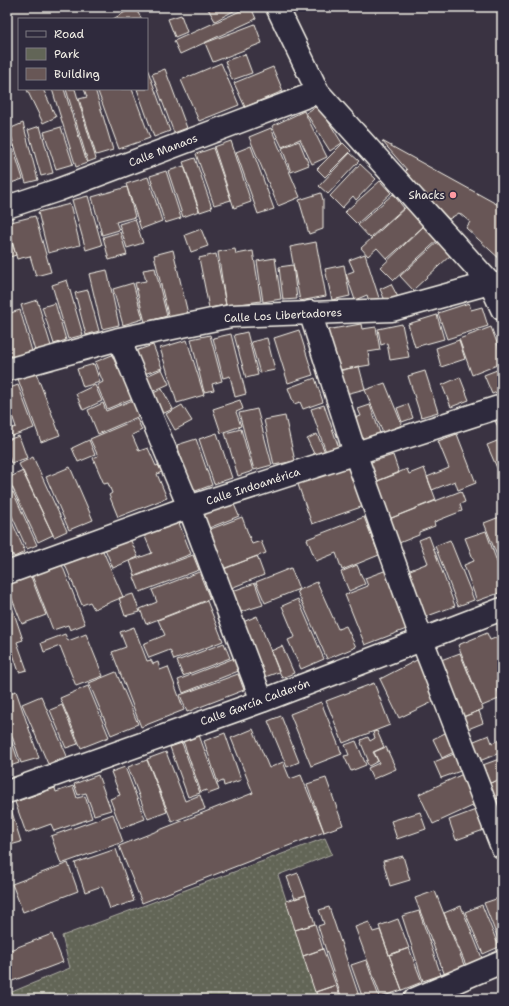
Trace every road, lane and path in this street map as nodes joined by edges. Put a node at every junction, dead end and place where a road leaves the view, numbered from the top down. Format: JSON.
{"nodes":[{"id":1,"x":277,"y":7,"type":"edge"},
{"id":2,"x":318,"y":92,"type":"junction"},
{"id":3,"x":7,"y":206,"type":"edge"},
{"id":4,"x":496,"y":284,"type":"edge"},
{"id":5,"x":502,"y":309,"type":"edge"},
{"id":6,"x":310,"y":312,"type":"junction"},
{"id":7,"x":119,"y":339,"type":"junction"},
{"id":8,"x":7,"y":370,"type":"edge"},
{"id":9,"x":502,"y":406,"type":"edge"},
{"id":10,"x":355,"y":454,"type":"junction"},
{"id":11,"x":189,"y":507,"type":"junction"},
{"id":12,"x":7,"y":573,"type":"edge"},
{"id":13,"x":502,"y":609,"type":"edge"},
{"id":14,"x":422,"y":640,"type":"junction"},
{"id":15,"x":262,"y":701,"type":"junction"},
{"id":16,"x":7,"y":792,"type":"edge"},
{"id":17,"x":502,"y":847,"type":"edge"},
{"id":18,"x":502,"y":962,"type":"edge"},
{"id":19,"x":427,"y":997,"type":"edge"}],
"edges":[{"from":1,"to":2,"type":"street"},
{"from":2,"to":3,"type":"street","name":"Calle Manaos"},
{"from":2,"to":4,"type":"street"},
{"from":4,"to":5,"type":"street"},
{"from":4,"to":6,"type":"street","name":"Calle Los Libertadores"},
{"from":6,"to":7,"type":"street","name":"Calle Los Libertadores"},
{"from":6,"to":10,"type":"street"},
{"from":7,"to":8,"type":"street","name":"Calle Los Libertadores"},
{"from":7,"to":11,"type":"street"},
{"from":9,"to":10,"type":"street","name":"Calle Indoamérica"},
{"from":10,"to":11,"type":"street","name":"Calle Indoamérica"},
{"from":10,"to":14,"type":"street"},
{"from":11,"to":12,"type":"street","name":"Calle Indoamérica"},
{"from":11,"to":15,"type":"street"},
{"from":13,"to":14,"type":"street","name":"Calle García Calderón"},
{"from":14,"to":15,"type":"street","name":"Calle García Calderón"},
{"from":14,"to":17,"type":"street"},
{"from":15,"to":16,"type":"street","name":"Calle García Calderón"},
{"from":18,"to":19,"type":"street"}]}
